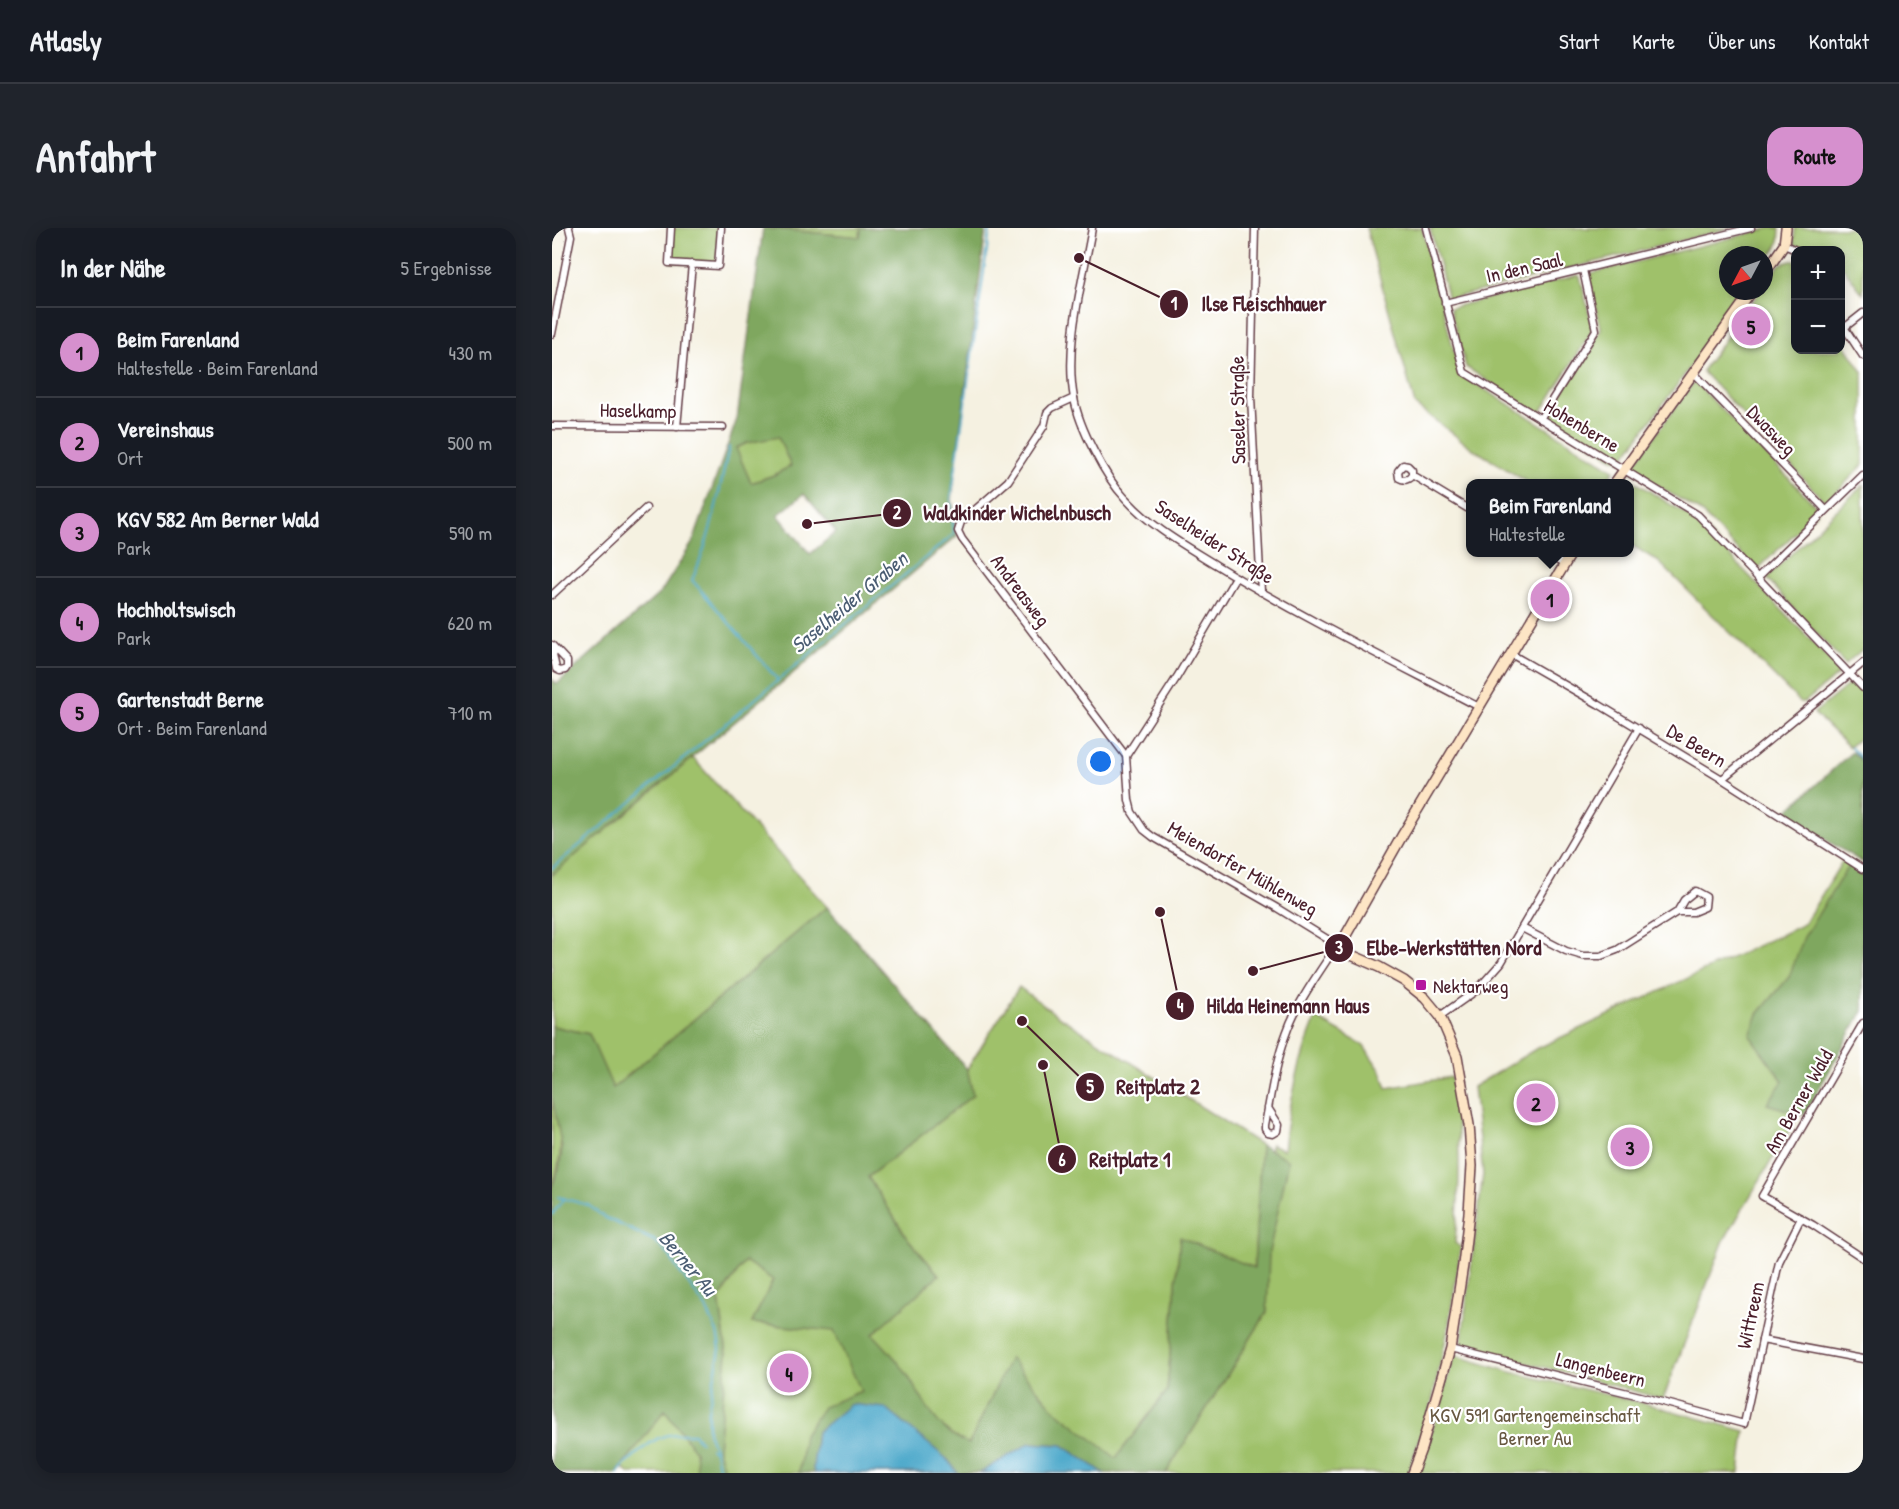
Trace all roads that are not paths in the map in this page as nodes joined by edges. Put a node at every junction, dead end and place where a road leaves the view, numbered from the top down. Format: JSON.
{"nodes":[{"id":1,"x":569,"y":228,"type":"edge"},
{"id":2,"x":671,"y":228,"type":"edge"},
{"id":3,"x":721,"y":228,"type":"edge"},
{"id":4,"x":1092,"y":228,"type":"edge"},
{"id":5,"x":1256,"y":228,"type":"edge"},
{"id":6,"x":1426,"y":228,"type":"edge"},
{"id":7,"x":1751,"y":228,"type":"edge"},
{"id":8,"x":1786,"y":228,"type":"edge"},
{"id":9,"x":1784,"y":245,"type":"junction"},
{"id":10,"x":1791,"y":248,"type":"edge"},
{"id":11,"x":1773,"y":261,"type":"edge"},
{"id":12,"x":692,"y":264,"type":"junction"},
{"id":13,"x":1583,"y":270,"type":"junction"},
{"id":14,"x":1745,"y":300,"type":"edge"},
{"id":15,"x":1445,"y":303,"type":"junction"},
{"id":16,"x":1863,"y":313,"type":"edge"},
{"id":17,"x":1845,"y":322,"type":"edge"},
{"id":18,"x":1845,"y":329,"type":"edge"},
{"id":19,"x":552,"y":334,"type":"edge"},
{"id":20,"x":1863,"y":356,"type":"edge"},
{"id":21,"x":1693,"y":372,"type":"junction"},
{"id":22,"x":1074,"y":398,"type":"junction"},
{"id":23,"x":1540,"y":418,"type":"junction"},
{"id":24,"x":552,"y":426,"type":"edge"},
{"id":25,"x":677,"y":427,"type":"junction"},
{"id":26,"x":723,"y":427,"type":"dead end"},
{"id":27,"x":1622,"y":469,"type":"junction"},
{"id":28,"x":1412,"y":475,"type":"dead end"},
{"id":29,"x":1863,"y":475,"type":"edge"},
{"id":30,"x":1616,"y":479,"type":"edge"},
{"id":31,"x":646,"y":508,"type":"dead end"},
{"id":32,"x":1466,"y":508,"type":"edge"},
{"id":33,"x":1826,"y":510,"type":"junction"},
{"id":34,"x":1551,"y":557,"type":"edge"},
{"id":35,"x":1569,"y":557,"type":"edge"},
{"id":36,"x":1565,"y":565,"type":"junction"},
{"id":37,"x":1236,"y":577,"type":"junction"},
{"id":38,"x":1758,"y":577,"type":"junction"},
{"id":39,"x":1262,"y":592,"type":"junction"},
{"id":40,"x":552,"y":595,"type":"edge"},
{"id":41,"x":1511,"y":654,"type":"junction"},
{"id":42,"x":1863,"y":663,"type":"edge"},
{"id":43,"x":1850,"y":673,"type":"junction"},
{"id":44,"x":1863,"y":688,"type":"edge"},
{"id":45,"x":1479,"y":707,"type":"junction"},
{"id":46,"x":1639,"y":729,"type":"junction"},
{"id":47,"x":1126,"y":756,"type":"junction"},
{"id":48,"x":1722,"y":779,"type":"junction"},
{"id":49,"x":1863,"y":870,"type":"edge"},
{"id":50,"x":1677,"y":912,"type":"junction"},
{"id":51,"x":1522,"y":928,"type":"junction"},
{"id":52,"x":1340,"y":946,"type":"junction"},
{"id":53,"x":1440,"y":1016,"type":"junction"},
{"id":54,"x":1863,"y":1023,"type":"edge"},
{"id":55,"x":1268,"y":1108,"type":"dead end"},
{"id":56,"x":1801,"y":1218,"type":"junction"},
{"id":57,"x":1863,"y":1258,"type":"edge"},
{"id":58,"x":1762,"y":1340,"type":"junction"},
{"id":59,"x":1450,"y":1349,"type":"junction"},
{"id":60,"x":1863,"y":1359,"type":"edge"},
{"id":61,"x":1744,"y":1424,"type":"joint"},
{"id":62,"x":1412,"y":1473,"type":"edge"}],
"edges":[{"from":1,"to":19,"type":"street"},
{"from":2,"to":12,"type":"street"},
{"from":3,"to":12,"type":"street"},
{"from":4,"to":22,"type":"street","name":"Saselheider Straße"},
{"from":5,"to":39,"type":"street","name":"Saseler Straße"},
{"from":6,"to":15,"type":"street","name":"Hohenberne"},
{"from":7,"to":13,"type":"street","name":"In den Saal"},
{"from":8,"to":9,"type":"street"},
{"from":9,"to":10,"type":"street"},
{"from":9,"to":11,"type":"street"},
{"from":12,"to":25,"type":"street"},
{"from":13,"to":15,"type":"street","name":"In den Saal"},
{"from":13,"to":23,"type":"street"},
{"from":14,"to":21,"type":"street"},
{"from":15,"to":23,"type":"street","name":"Hohenberne"},
{"from":16,"to":17,"type":"street"},
{"from":18,"to":20,"type":"street"},
{"from":21,"to":27,"type":"street"},
{"from":21,"to":33,"type":"street","name":"Dwasweg"},
{"from":22,"to":37,"type":"street","name":"Saselheider Straße"},
{"from":22,"to":47,"type":"street","name":"Andreasweg"},
{"from":23,"to":27,"type":"street","name":"Hohenberne"},
{"from":24,"to":25,"type":"street","name":"Haselkamp"},
{"from":25,"to":26,"type":"street","name":"Haselkamp"},
{"from":27,"to":30,"type":"street"},
{"from":27,"to":38,"type":"street","name":"Hohenberne"},
{"from":28,"to":32,"type":"street"},
{"from":29,"to":33,"type":"street"},
{"from":31,"to":40,"type":"street"},
{"from":33,"to":38,"type":"street"},
{"from":34,"to":36,"type":"street"},
{"from":35,"to":36,"type":"street"},
{"from":36,"to":41,"type":"street"},
{"from":37,"to":39,"type":"street","name":"Saselheider Straße"},
{"from":37,"to":47,"type":"street"},
{"from":38,"to":43,"type":"street","name":"Hohenberne"},
{"from":39,"to":45,"type":"street","name":"Saselheider Straße"},
{"from":41,"to":45,"type":"street"},
{"from":41,"to":46,"type":"street","name":"De Beern"},
{"from":42,"to":43,"type":"street"},
{"from":43,"to":44,"type":"street","name":"Hohenberne"},
{"from":43,"to":48,"type":"street"},
{"from":45,"to":52,"type":"street"},
{"from":46,"to":48,"type":"street","name":"De Beern"},
{"from":46,"to":51,"type":"street"},
{"from":47,"to":52,"type":"street","name":"Meiendorfer Mühlenweg"},
{"from":48,"to":49,"type":"street","name":"De Beern"},
{"from":50,"to":50,"type":"street"},
{"from":50,"to":51,"type":"street"},
{"from":51,"to":53,"type":"street"},
{"from":52,"to":53,"type":"street","name":"Meiendorfer Mühlenweg"},
{"from":52,"to":55,"type":"street"},
{"from":53,"to":59,"type":"street","name":"Meiendorfer Mühlenweg"},
{"from":54,"to":56,"type":"street","name":"Am Berner Wald"},
{"from":56,"to":57,"type":"street"},
{"from":56,"to":58,"type":"street","name":"Wittreem"},
{"from":58,"to":60,"type":"street"},
{"from":58,"to":61,"type":"street","name":"Wittreem"},
{"from":59,"to":61,"type":"street","name":"Langenbeern"},
{"from":59,"to":62,"type":"street","name":"Meiendorfer Mühlenweg"}]}
